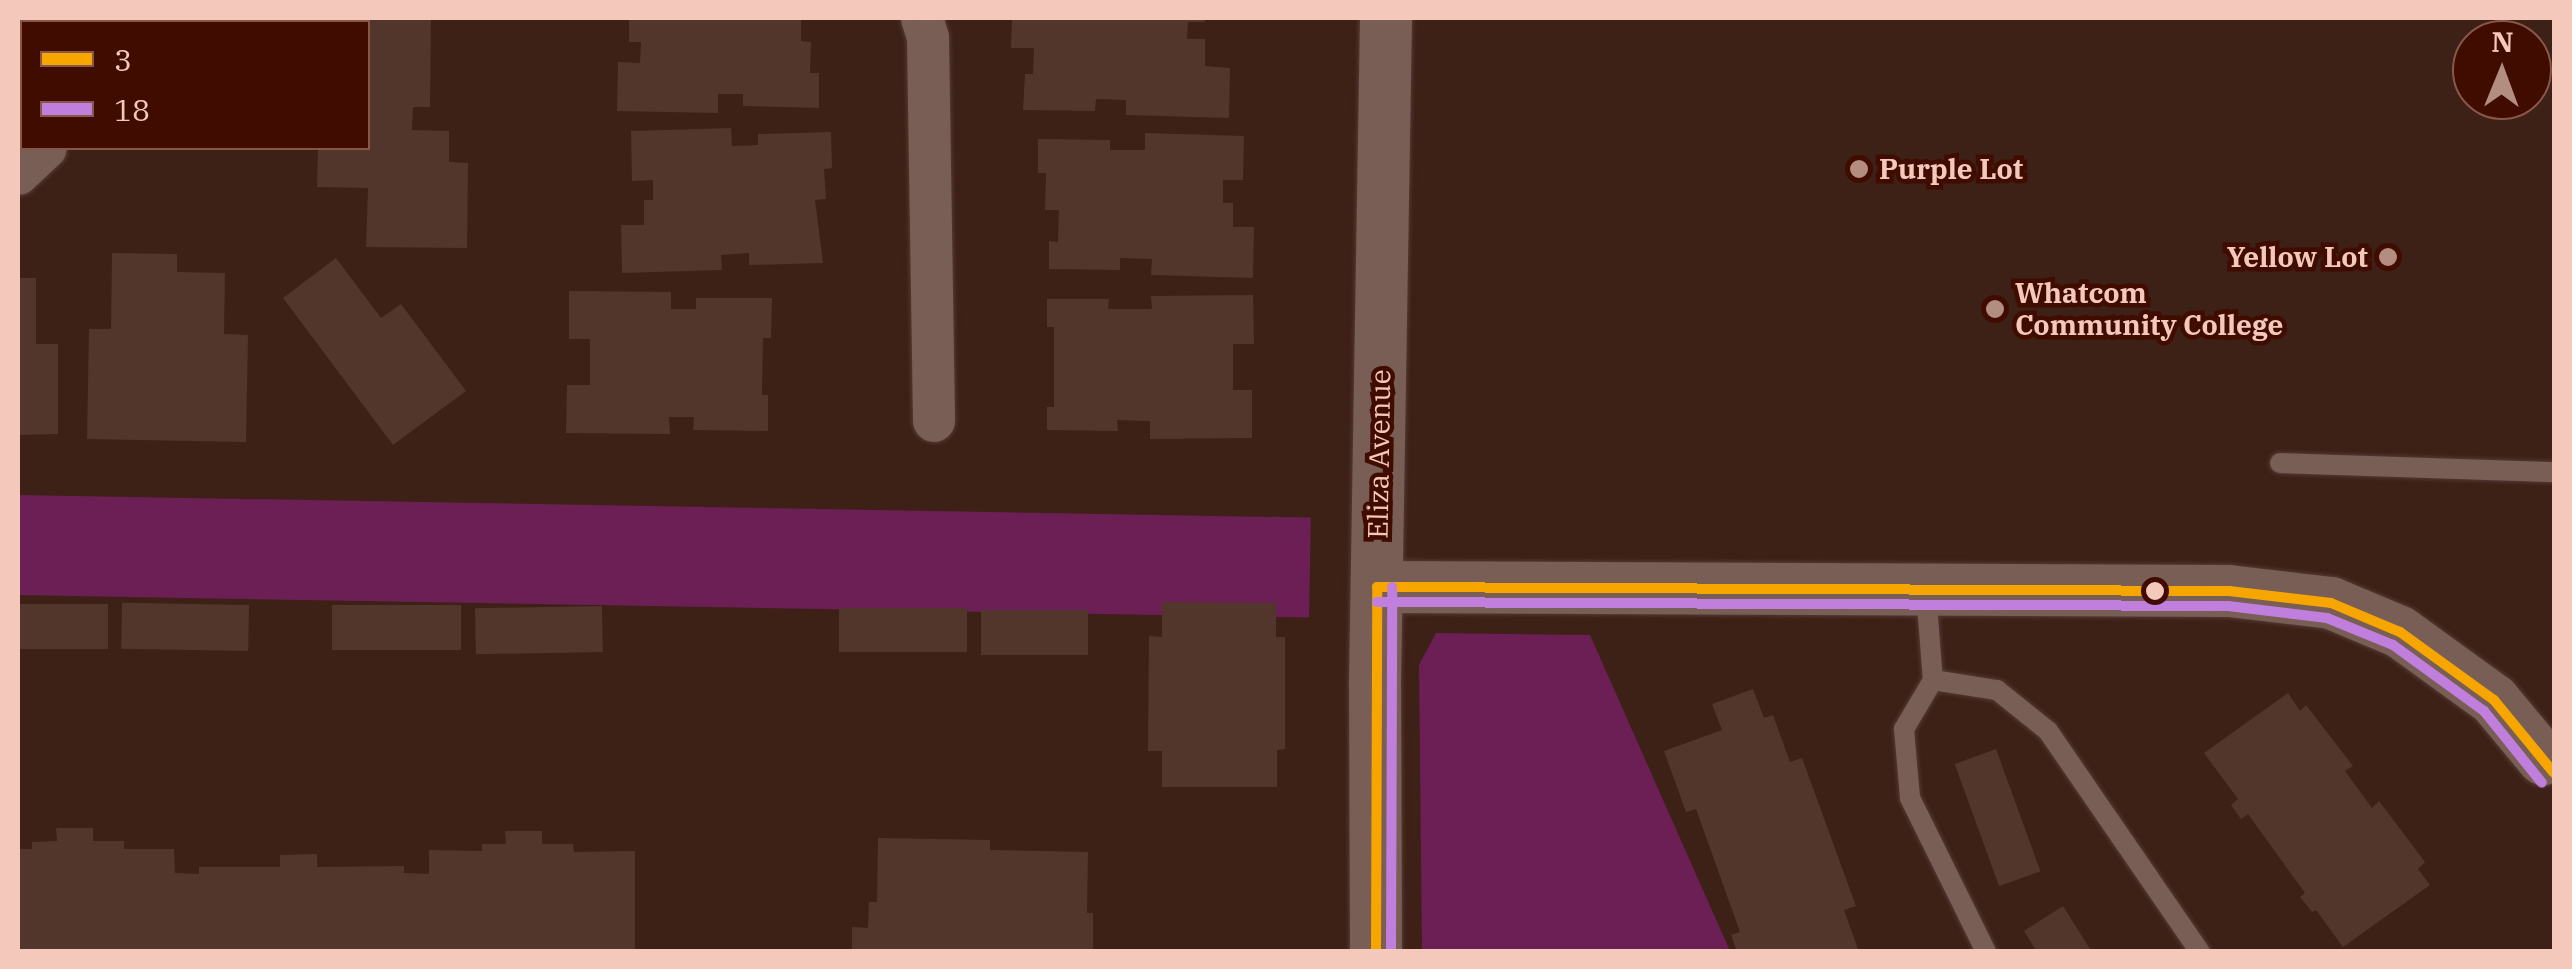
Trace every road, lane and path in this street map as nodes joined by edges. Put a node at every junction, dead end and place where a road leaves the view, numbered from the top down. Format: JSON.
{"nodes":[{"id":1,"x":922,"y":18,"type":"edge"},
{"id":2,"x":1386,"y":18,"type":"edge"},
{"id":3,"x":44,"y":150,"type":"edge"},
{"id":4,"x":18,"y":174,"type":"edge"},
{"id":5,"x":934,"y":420,"type":"dead end"},
{"id":6,"x":2280,"y":463,"type":"dead end"},
{"id":7,"x":2554,"y":472,"type":"edge"},
{"id":8,"x":1377,"y":587,"type":"junction"},
{"id":9,"x":1926,"y":592,"type":"junction"},
{"id":10,"x":1933,"y":680,"type":"junction"},
{"id":11,"x":2549,"y":766,"type":"edge"},
{"id":12,"x":1376,"y":952,"type":"edge"},
{"id":13,"x":1986,"y":952,"type":"edge"},
{"id":14,"x":2200,"y":952,"type":"edge"}],
"edges":[{"from":1,"to":5,"type":"street"},
{"from":2,"to":8,"type":"street","name":"Eliza Avenue"},
{"from":3,"to":4,"type":"street"},
{"from":6,"to":7,"type":"lane"},
{"from":8,"to":9,"type":"street"},
{"from":8,"to":12,"type":"street","name":"Eliza Avenue"},
{"from":9,"to":10,"type":"lane"},
{"from":9,"to":11,"type":"street"},
{"from":10,"to":13,"type":"lane"},
{"from":10,"to":14,"type":"lane"}]}
